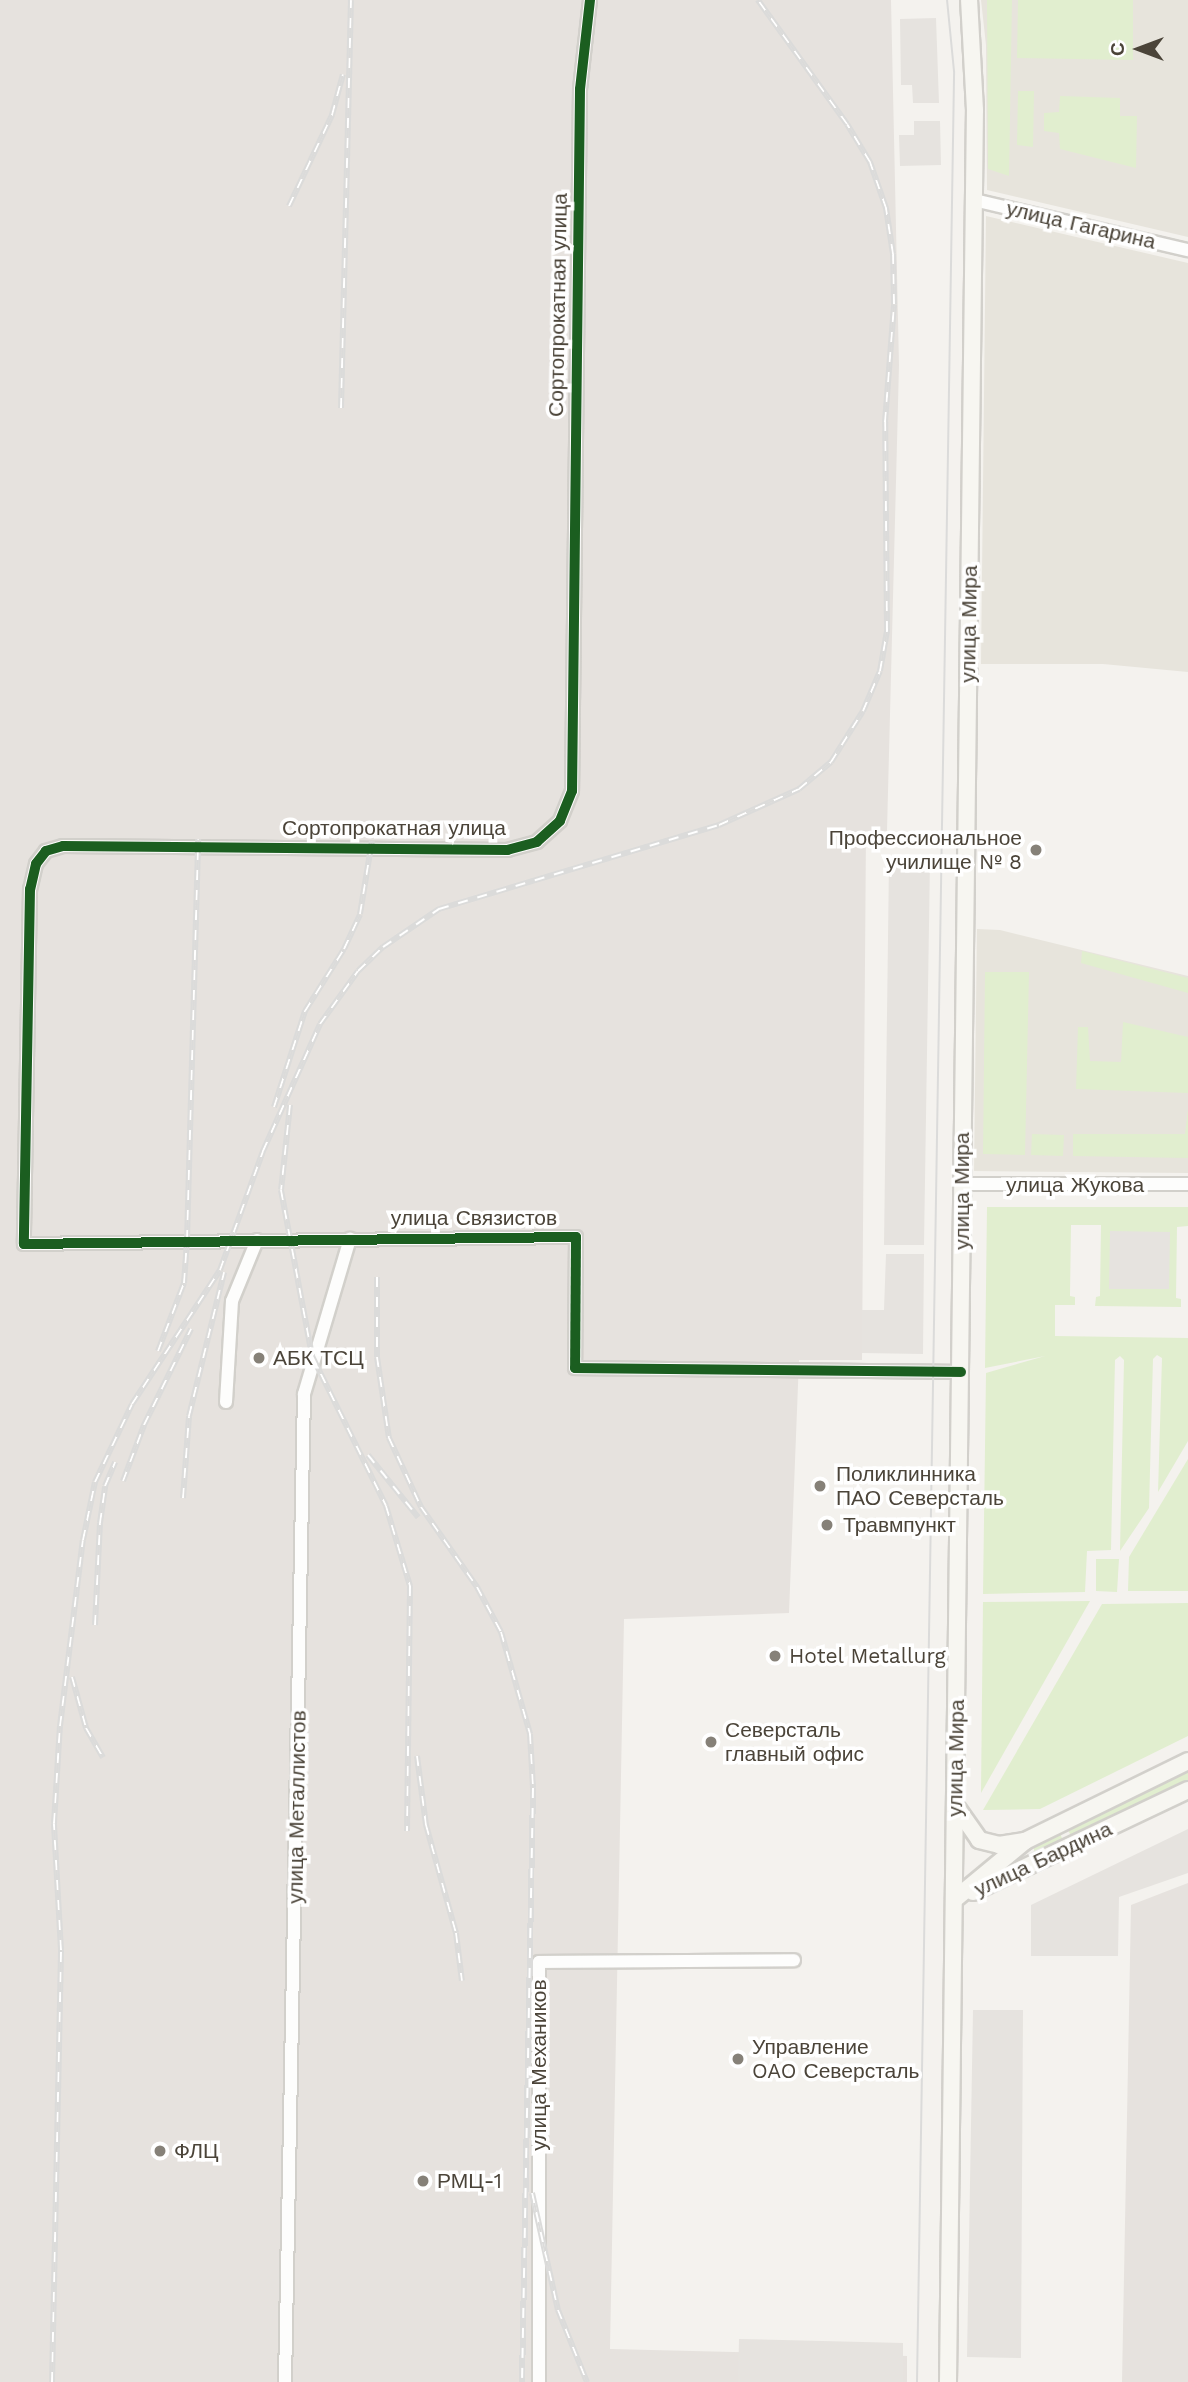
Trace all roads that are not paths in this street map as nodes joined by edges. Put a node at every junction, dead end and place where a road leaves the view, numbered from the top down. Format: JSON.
{"nodes":[{"id":1,"x":590,"y":0,"type":"edge"},
{"id":2,"x":969,"y":0,"type":"edge"},
{"id":3,"x":974,"y":200,"type":"junction"},
{"id":4,"x":1188,"y":250,"type":"edge"},
{"id":5,"x":961,"y":1184,"type":"junction"},
{"id":6,"x":1188,"y":1184,"type":"edge"},
{"id":7,"x":351,"y":1238,"type":"junction"},
{"id":8,"x":257,"y":1240,"type":"junction"},
{"id":9,"x":24,"y":1244,"type":"joint"},
{"id":10,"x":961,"y":1372,"type":"junction"},
{"id":11,"x":226,"y":1402,"type":"dead end"},
{"id":12,"x":1181,"y":1765,"type":"edge"},
{"id":13,"x":1187,"y":1791,"type":"edge"},
{"id":14,"x":956,"y":1807,"type":"junction"},
{"id":15,"x":1025,"y":1841,"type":"junction"},
{"id":16,"x":955,"y":1899,"type":"junction"},
{"id":17,"x":794,"y":1960,"type":"dead end"},
{"id":18,"x":285,"y":2382,"type":"edge"},
{"id":19,"x":539,"y":2382,"type":"edge"},
{"id":20,"x":948,"y":2382,"type":"edge"}],
"edges":[{"from":1,"to":9,"type":"street","name":"Сортопрокатная улица"},
{"from":2,"to":3,"type":"main road","name":"улица Мира"},
{"from":3,"to":4,"type":"street","name":"улица Гагарина"},
{"from":3,"to":5,"type":"main road","name":"улица Мира"},
{"from":5,"to":6,"type":"street","name":"улица Жукова"},
{"from":5,"to":10,"type":"main road","name":"улица Мира"},
{"from":7,"to":8,"type":"street","name":"улица Связистов"},
{"from":7,"to":10,"type":"street","name":"улица Связистов"},
{"from":7,"to":18,"type":"street","name":"улица Металлистов"},
{"from":8,"to":9,"type":"street","name":"улица Связистов"},
{"from":8,"to":11,"type":"street"},
{"from":10,"to":14,"type":"main road","name":"улица Мира"},
{"from":12,"to":13,"type":"main road"},
{"from":12,"to":15,"type":"main road","name":"улица Бардина"},
{"from":13,"to":16,"type":"main road","name":"улица Бардина"},
{"from":14,"to":15,"type":"main road"},
{"from":14,"to":16,"type":"main road","name":"улица Мира"},
{"from":15,"to":16,"type":"main road","name":"улица Бардина"},
{"from":16,"to":20,"type":"main road","name":"улица Мира"},
{"from":17,"to":19,"type":"street","name":"улица Механиков"}]}
